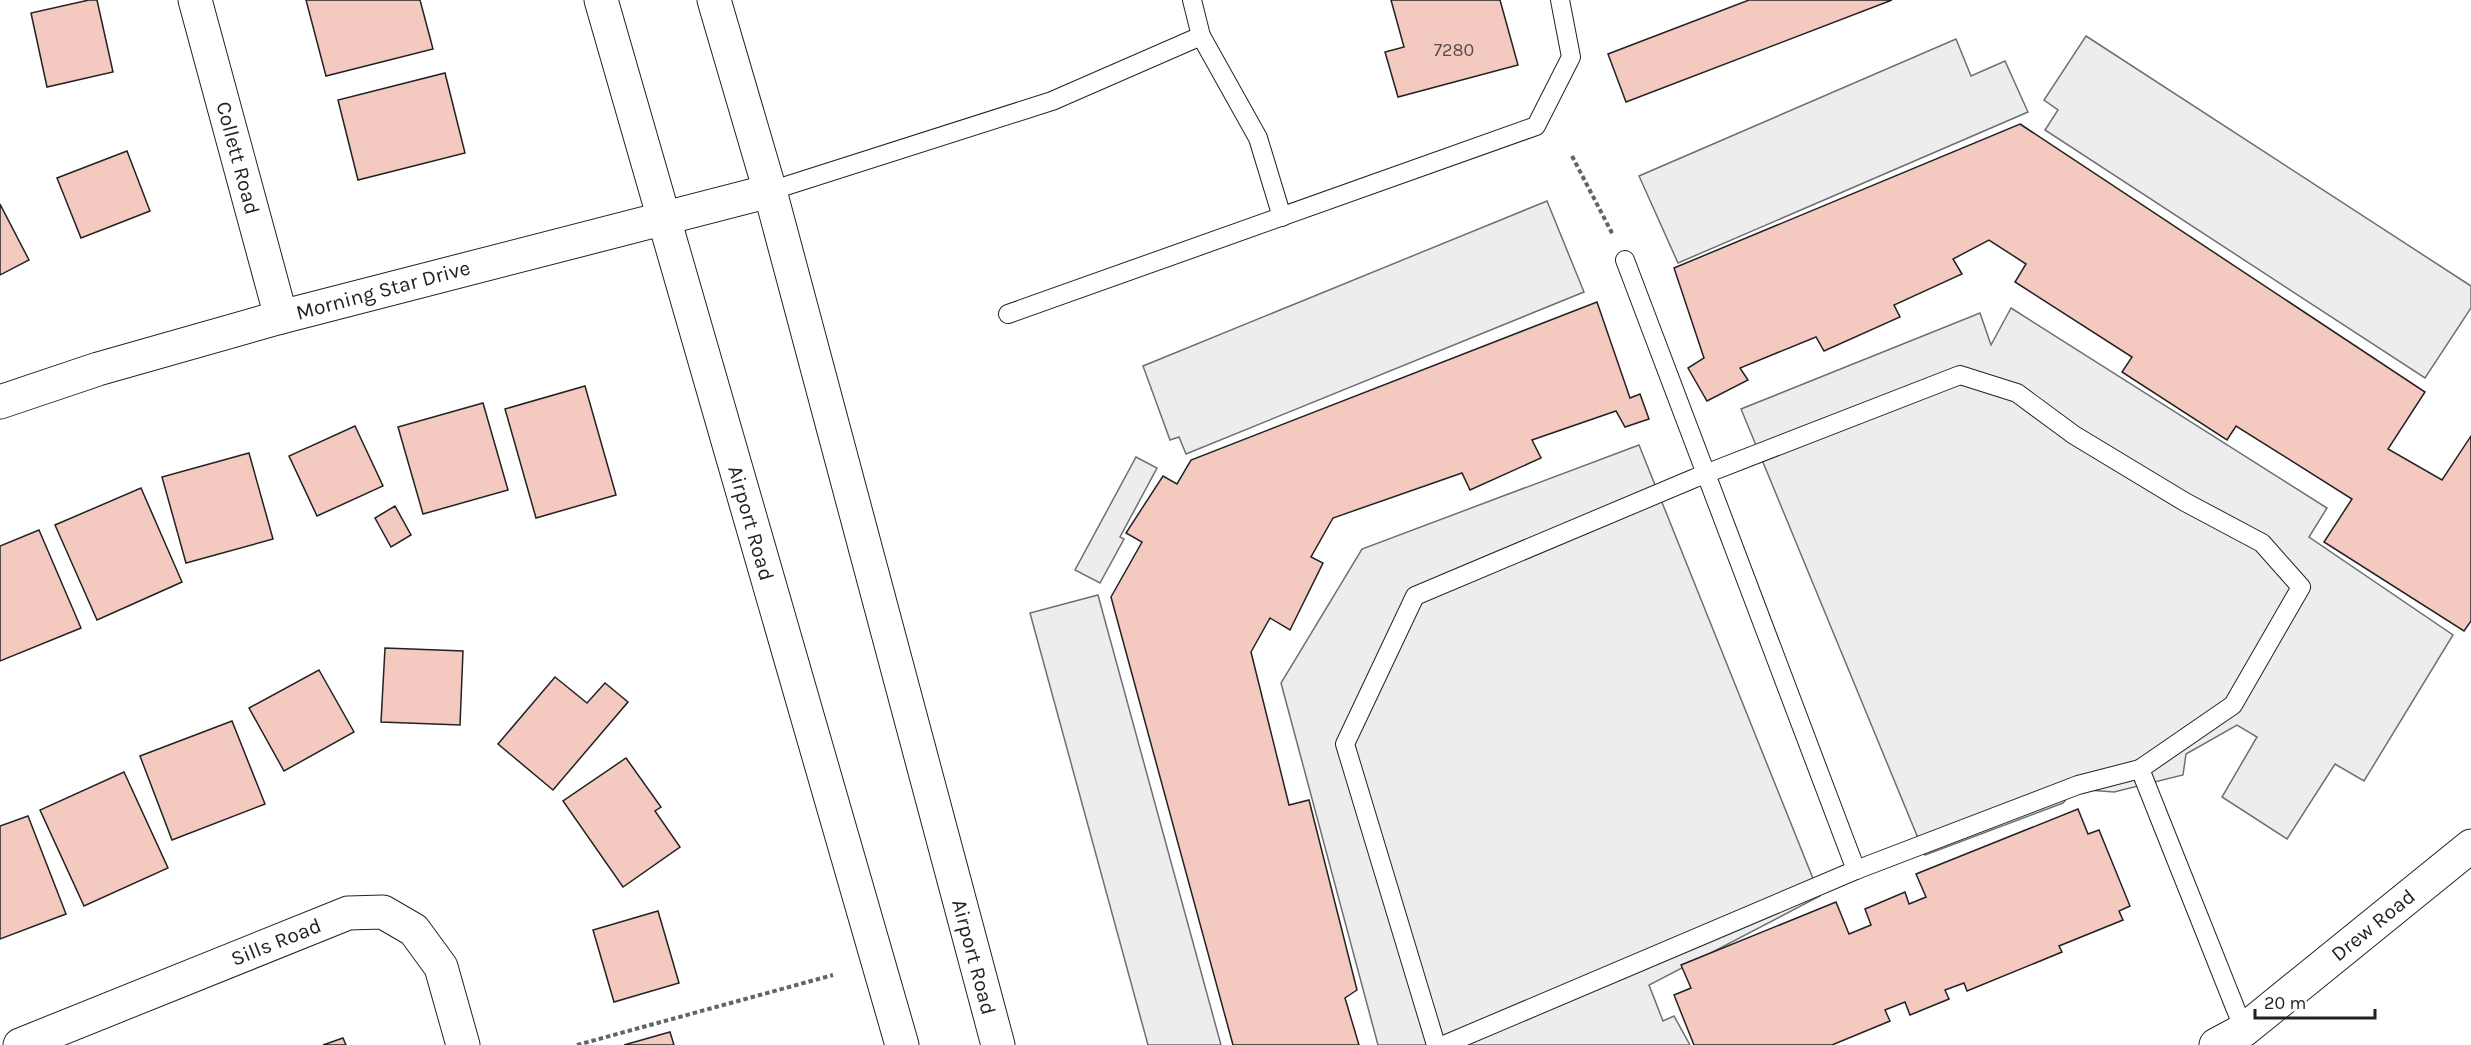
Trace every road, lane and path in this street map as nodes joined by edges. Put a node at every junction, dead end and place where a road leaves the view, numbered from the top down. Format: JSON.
{"nodes":[{"id":1,"x":195,"y":0,"type":"edge"},
{"id":2,"x":601,"y":0,"type":"edge"},
{"id":3,"x":714,"y":0,"type":"edge"},
{"id":4,"x":1192,"y":0,"type":"edge"},
{"id":5,"x":1560,"y":0,"type":"edge"},
{"id":6,"x":1201,"y":36,"type":"junction"},
{"id":7,"x":1572,"y":156,"type":"dead end"},
{"id":8,"x":770,"y":191,"type":"junction"},
{"id":9,"x":662,"y":217,"type":"junction"},
{"id":10,"x":1282,"y":217,"type":"junction"},
{"id":11,"x":1625,"y":260,"type":"joint"},
{"id":12,"x":1008,"y":314,"type":"dead end"},
{"id":13,"x":281,"y":316,"type":"junction"},
{"id":14,"x":0,"y":402,"type":"edge"},
{"id":15,"x":1706,"y":474,"type":"junction"},
{"id":16,"x":2140,"y":769,"type":"junction"},
{"id":17,"x":2471,"y":846,"type":"edge"},
{"id":18,"x":1856,"y":870,"type":"junction"},
{"id":19,"x":833,"y":975,"type":"dead end"},
{"id":20,"x":2230,"y":1037,"type":"edge"},
{"id":21,"x":20,"y":1045,"type":"edge"},
{"id":22,"x":463,"y":1045,"type":"edge"},
{"id":23,"x":577,"y":1045,"type":"edge"},
{"id":24,"x":902,"y":1045,"type":"edge"},
{"id":25,"x":998,"y":1045,"type":"edge"},
{"id":26,"x":1436,"y":1045,"type":"edge"},
{"id":27,"x":1444,"y":1045,"type":"edge"}],
"edges":[{"from":1,"to":13,"type":"main road","name":"Collett Road"},
{"from":2,"to":9,"type":"main road","name":"Airport Road"},
{"from":3,"to":8,"type":"main road","name":"Airport Road"},
{"from":4,"to":6,"type":"lane"},
{"from":5,"to":10,"type":"lane"},
{"from":6,"to":8,"type":"lane"},
{"from":6,"to":10,"type":"lane"},
{"from":7,"to":11,"type":"path"},
{"from":8,"to":9,"type":"main road","name":"Morning Star Drive"},
{"from":8,"to":25,"type":"main road","name":"Airport Road"},
{"from":9,"to":13,"type":"main road","name":"Morning Star Drive"},
{"from":9,"to":24,"type":"main road","name":"Airport Road"},
{"from":10,"to":12,"type":"lane"},
{"from":11,"to":15,"type":"lane"},
{"from":13,"to":14,"type":"main road","name":"Morning Star Drive"},
{"from":15,"to":16,"type":"lane"},
{"from":15,"to":18,"type":"lane"},
{"from":15,"to":26,"type":"lane"},
{"from":16,"to":18,"type":"lane"},
{"from":16,"to":20,"type":"lane"},
{"from":17,"to":20,"type":"main road","name":"Drew Road"},
{"from":18,"to":27,"type":"lane"},
{"from":19,"to":23,"type":"path"},
{"from":21,"to":22,"type":"main road","name":"Sills Road"}]}
